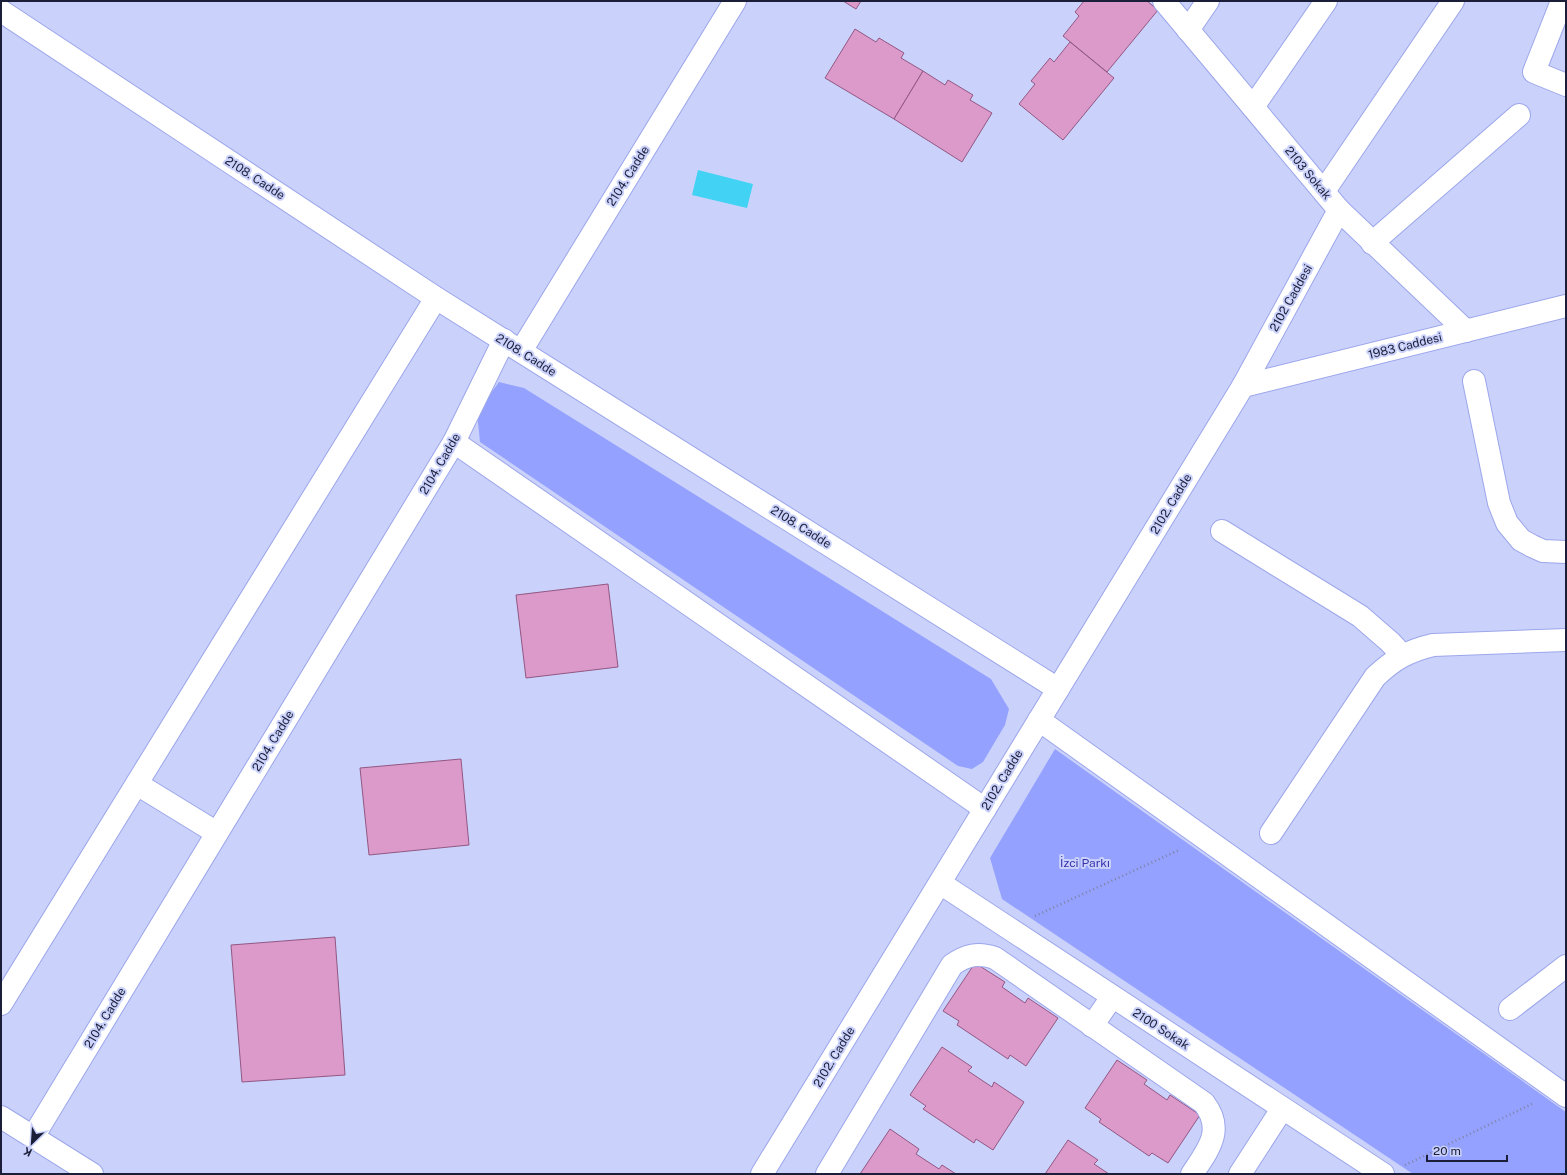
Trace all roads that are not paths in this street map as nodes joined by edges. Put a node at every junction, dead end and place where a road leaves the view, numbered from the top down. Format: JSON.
{"nodes":[{"id":1,"x":735,"y":1,"type":"edge"},
{"id":2,"x":1164,"y":1,"type":"edge"},
{"id":3,"x":1208,"y":1,"type":"edge"},
{"id":4,"x":1326,"y":1,"type":"edge"},
{"id":5,"x":1453,"y":1,"type":"edge"},
{"id":6,"x":1562,"y":1,"type":"edge"},
{"id":7,"x":1,"y":11,"type":"edge"},
{"id":8,"x":1188,"y":30,"type":"junction"},
{"id":9,"x":1566,"y":85,"type":"edge"},
{"id":10,"x":1253,"y":107,"type":"junction"},
{"id":11,"x":1519,"y":115,"type":"dead end"},
{"id":12,"x":1324,"y":191,"type":"junction"},
{"id":13,"x":1339,"y":210,"type":"junction"},
{"id":14,"x":1372,"y":243,"type":"junction"},
{"id":15,"x":436,"y":298,"type":"junction"},
{"id":16,"x":1566,"y":306,"type":"edge"},
{"id":17,"x":1466,"y":331,"type":"junction"},
{"id":18,"x":512,"y":346,"type":"junction"},
{"id":19,"x":1474,"y":382,"type":"dead end"},
{"id":20,"x":1243,"y":386,"type":"junction"},
{"id":21,"x":454,"y":442,"type":"junction"},
{"id":22,"x":1222,"y":531,"type":"dead end"},
{"id":23,"x":1566,"y":552,"type":"edge"},
{"id":24,"x":1566,"y":640,"type":"edge"},
{"id":25,"x":1402,"y":655,"type":"junction"},
{"id":26,"x":1058,"y":689,"type":"junction"},
{"id":27,"x":1039,"y":720,"type":"junction"},
{"id":28,"x":137,"y":784,"type":"junction"},
{"id":29,"x":984,"y":809,"type":"junction"},
{"id":30,"x":217,"y":833,"type":"junction"},
{"id":31,"x":1271,"y":833,"type":"dead end"},
{"id":32,"x":940,"y":883,"type":"junction"},
{"id":33,"x":1566,"y":966,"type":"edge"},
{"id":34,"x":1112,"y":997,"type":"junction"},
{"id":35,"x":1,"y":1004,"type":"edge"},
{"id":36,"x":1510,"y":1009,"type":"dead end"},
{"id":37,"x":1092,"y":1026,"type":"junction"},
{"id":38,"x":1563,"y":1093,"type":"edge"},
{"id":39,"x":1282,"y":1109,"type":"junction"},
{"id":40,"x":1,"y":1117,"type":"edge"},
{"id":41,"x":33,"y":1137,"type":"junction"},
{"id":42,"x":1391,"y":1171,"type":"edge"},
{"id":43,"x":92,"y":1174,"type":"edge"},
{"id":44,"x":762,"y":1174,"type":"edge"},
{"id":45,"x":827,"y":1174,"type":"edge"},
{"id":46,"x":1192,"y":1174,"type":"edge"},
{"id":47,"x":1240,"y":1174,"type":"edge"}],
"edges":[{"from":1,"to":18,"type":"street","name":"2104. Cadde"},
{"from":2,"to":8,"type":"street","name":"2103 Sokak"},
{"from":3,"to":8,"type":"street"},
{"from":4,"to":10,"type":"street"},
{"from":5,"to":12,"type":"street"},
{"from":6,"to":9,"type":"street"},
{"from":7,"to":15,"type":"street","name":"2108. Cadde"},
{"from":8,"to":10,"type":"street","name":"2103 Sokak"},
{"from":10,"to":12,"type":"street","name":"2103 Sokak"},
{"from":11,"to":14,"type":"street"},
{"from":12,"to":13,"type":"street","name":"2103 Sokak"},
{"from":13,"to":14,"type":"street","name":"2103 Sokak"},
{"from":13,"to":20,"type":"street","name":"2102 Caddesi"},
{"from":14,"to":17,"type":"street","name":"2103 Sokak"},
{"from":15,"to":18,"type":"street","name":"2108. Cadde"},
{"from":15,"to":28,"type":"street"},
{"from":16,"to":17,"type":"street","name":"1983 Caddesi"},
{"from":17,"to":20,"type":"street","name":"1983 Caddesi"},
{"from":18,"to":21,"type":"street","name":"2104. Cadde"},
{"from":18,"to":26,"type":"street","name":"2108. Cadde"},
{"from":19,"to":23,"type":"street"},
{"from":20,"to":26,"type":"street","name":"2102. Cadde"},
{"from":21,"to":29,"type":"street"},
{"from":21,"to":30,"type":"street","name":"2104. Cadde"},
{"from":22,"to":25,"type":"street"},
{"from":24,"to":25,"type":"street"},
{"from":25,"to":31,"type":"street"},
{"from":26,"to":27,"type":"street","name":"2102. Cadde"},
{"from":27,"to":29,"type":"street","name":"2102. Cadde"},
{"from":27,"to":38,"type":"street"},
{"from":28,"to":30,"type":"street"},
{"from":28,"to":35,"type":"street"},
{"from":29,"to":32,"type":"street","name":"2102. Cadde"},
{"from":30,"to":41,"type":"street","name":"2104. Cadde"},
{"from":32,"to":34,"type":"street","name":"2100 Sokak"},
{"from":32,"to":44,"type":"street","name":"2102. Cadde"},
{"from":33,"to":36,"type":"street"},
{"from":34,"to":37,"type":"street"},
{"from":34,"to":39,"type":"street","name":"2100 Sokak"},
{"from":37,"to":45,"type":"street"},
{"from":37,"to":46,"type":"street"},
{"from":39,"to":42,"type":"street","name":"2100 Sokak"},
{"from":39,"to":47,"type":"street"},
{"from":40,"to":41,"type":"street"},
{"from":41,"to":43,"type":"street"}]}
